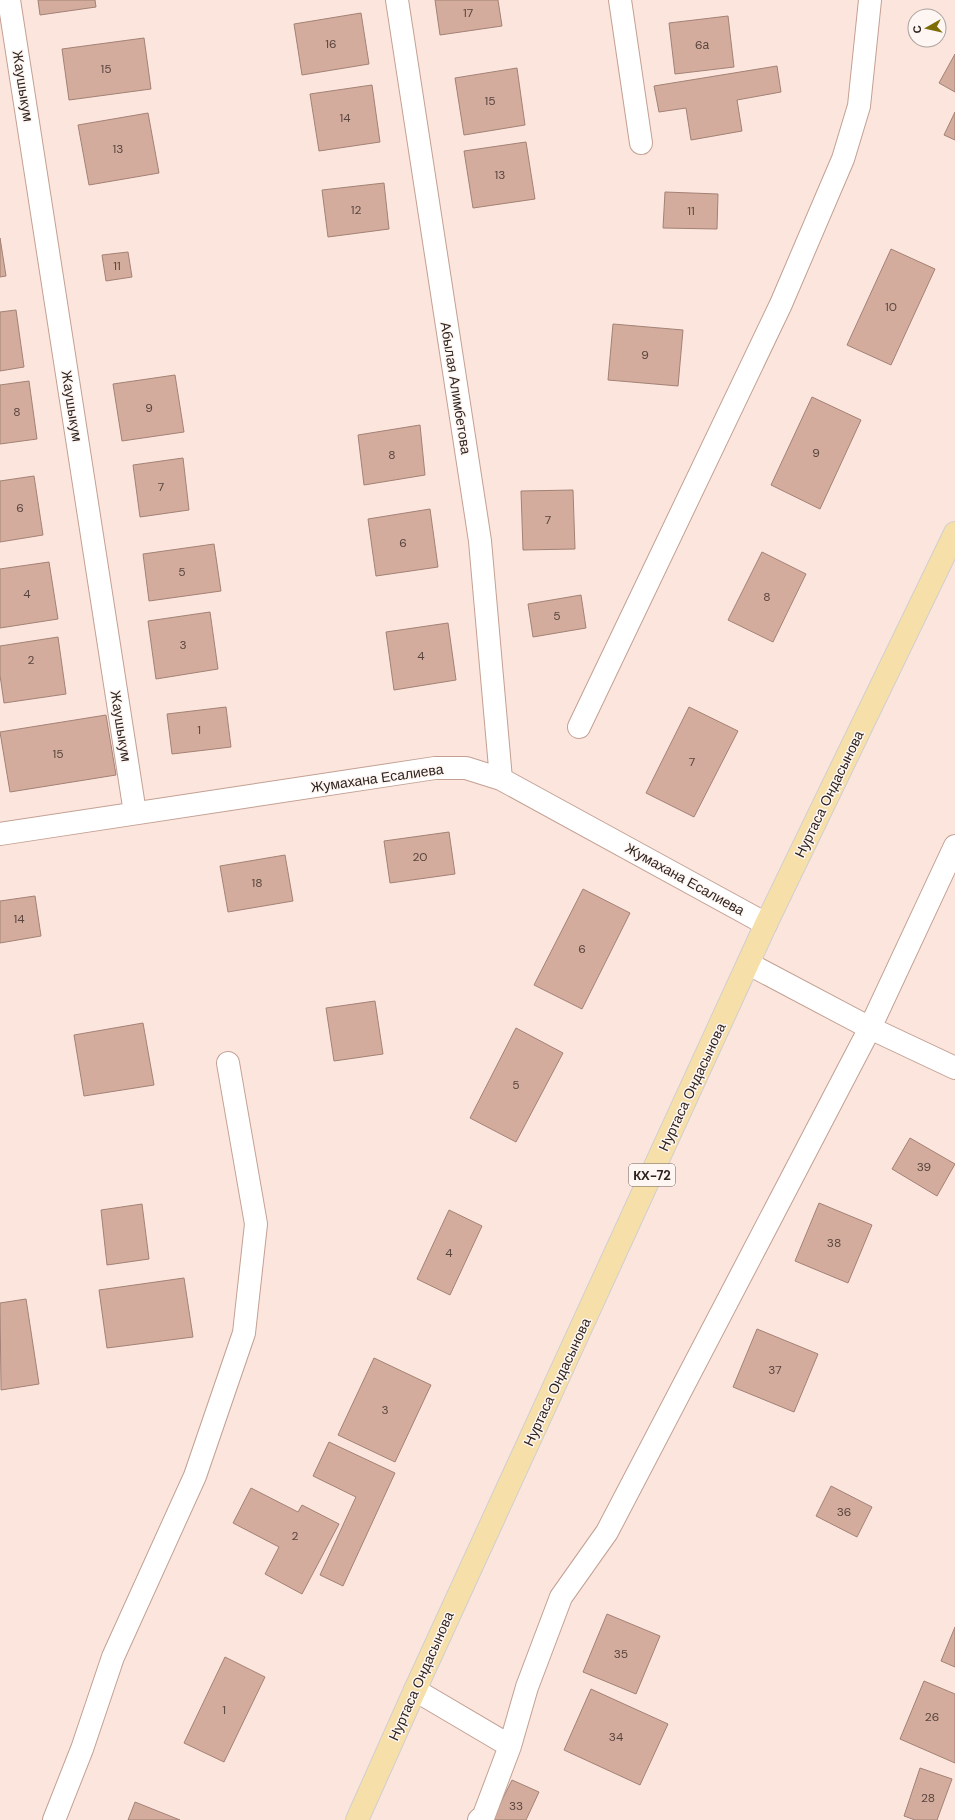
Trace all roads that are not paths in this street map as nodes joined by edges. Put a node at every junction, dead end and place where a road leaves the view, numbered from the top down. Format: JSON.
{"nodes":[{"id":1,"x":9,"y":0,"type":"edge"},
{"id":2,"x":397,"y":0,"type":"edge"},
{"id":3,"x":620,"y":0,"type":"edge"},
{"id":4,"x":870,"y":0,"type":"edge"},
{"id":5,"x":641,"y":143,"type":"dead end"},
{"id":6,"x":955,"y":533,"type":"edge"},
{"id":7,"x":579,"y":727,"type":"dead end"},
{"id":8,"x":500,"y":779,"type":"junction"},
{"id":9,"x":135,"y":812,"type":"junction"},
{"id":10,"x":0,"y":834,"type":"edge"},
{"id":11,"x":955,"y":846,"type":"edge"},
{"id":12,"x":766,"y":924,"type":"junction"},
{"id":13,"x":749,"y":964,"type":"junction"},
{"id":14,"x":870,"y":1028,"type":"junction"},
{"id":15,"x":228,"y":1063,"type":"dead end"},
{"id":16,"x":955,"y":1068,"type":"edge"},
{"id":17,"x":414,"y":1690,"type":"junction"},
{"id":18,"x":510,"y":1746,"type":"junction"},
{"id":19,"x":54,"y":1820,"type":"edge"},
{"id":20,"x":357,"y":1820,"type":"edge"},
{"id":21,"x":479,"y":1820,"type":"edge"}],
"edges":[{"from":1,"to":9,"type":"street","name":"Жаушыкум"},
{"from":2,"to":8,"type":"street","name":"Абылая Алимбетова"},
{"from":3,"to":5,"type":"street"},
{"from":4,"to":7,"type":"street"},
{"from":6,"to":12,"type":"main road","name":"Нуртаса Ондасынова","number":"КХ-72"},
{"from":8,"to":9,"type":"street","name":"Жумахана Есалиева"},
{"from":8,"to":12,"type":"street","name":"Жумахана Есалиева"},
{"from":9,"to":10,"type":"street","name":"Жумахана Есалиева"},
{"from":11,"to":14,"type":"street"},
{"from":12,"to":13,"type":"main road","name":"Нуртаса Ондасынова","number":"КХ-72"},
{"from":13,"to":14,"type":"street"},
{"from":13,"to":17,"type":"main road","name":"Нуртаса Ондасынова","number":"КХ-72"},
{"from":14,"to":16,"type":"street"},
{"from":14,"to":18,"type":"street"},
{"from":15,"to":19,"type":"street"},
{"from":17,"to":18,"type":"street"},
{"from":17,"to":20,"type":"main road","name":"Нуртаса Ондасынова","number":"КХ-72"},
{"from":18,"to":21,"type":"street"}]}
